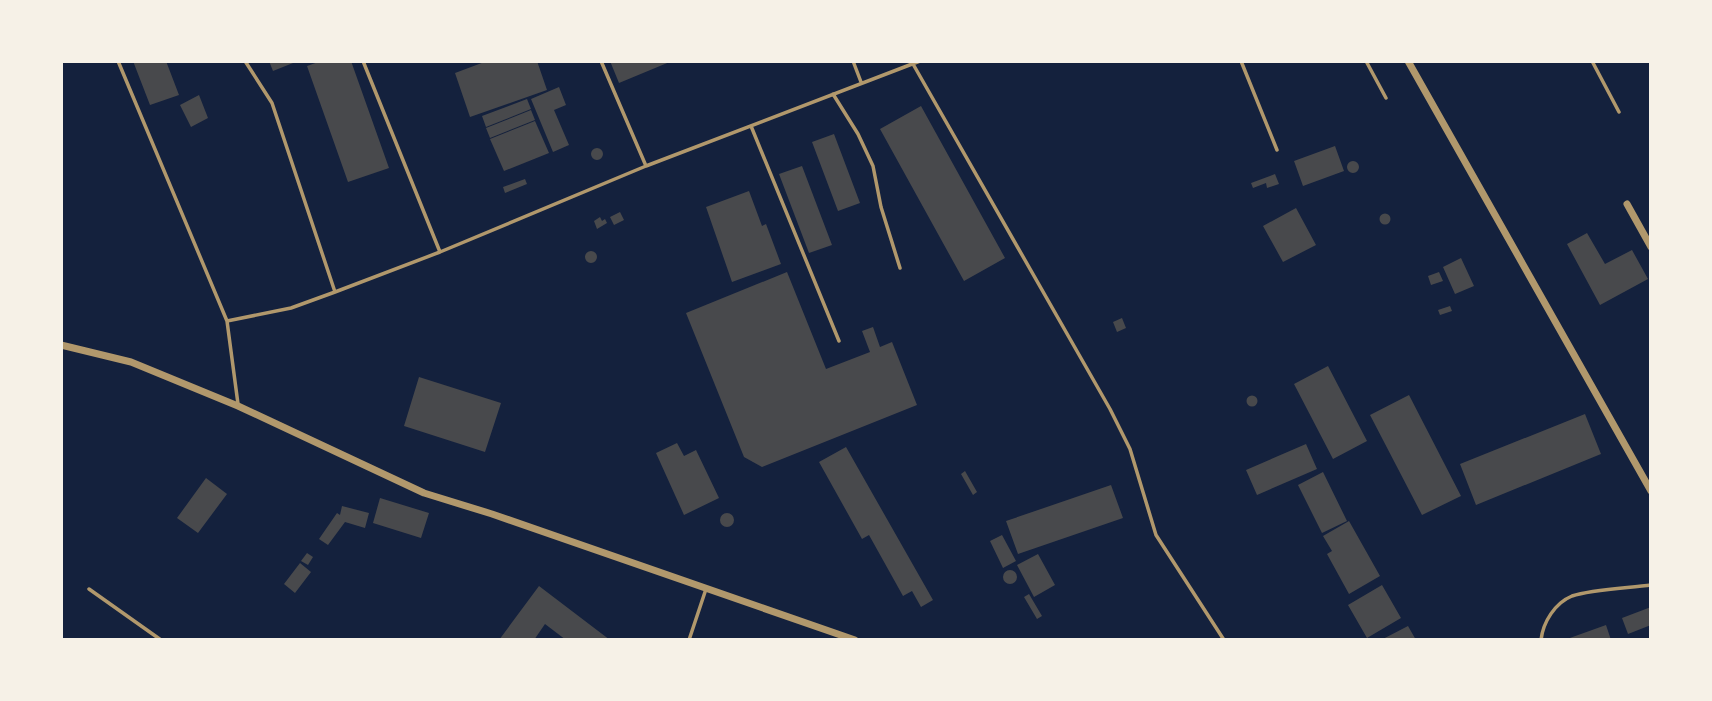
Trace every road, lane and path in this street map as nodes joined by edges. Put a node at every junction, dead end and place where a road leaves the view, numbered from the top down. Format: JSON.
{"nodes":[{"id":1,"x":118,"y":61,"type":"edge"},
{"id":2,"x":245,"y":61,"type":"edge"},
{"id":3,"x":363,"y":61,"type":"edge"},
{"id":4,"x":601,"y":61,"type":"edge"},
{"id":5,"x":853,"y":61,"type":"edge"},
{"id":6,"x":920,"y":61,"type":"edge"},
{"id":7,"x":1241,"y":61,"type":"edge"},
{"id":8,"x":1366,"y":61,"type":"edge"},
{"id":9,"x":1408,"y":61,"type":"edge"},
{"id":10,"x":1592,"y":61,"type":"edge"},
{"id":11,"x":913,"y":64,"type":"junction"},
{"id":12,"x":862,"y":83,"type":"junction"},
{"id":13,"x":833,"y":94,"type":"junction"},
{"id":14,"x":1386,"y":98,"type":"dead end"},
{"id":15,"x":1619,"y":112,"type":"dead end"},
{"id":16,"x":751,"y":126,"type":"junction"},
{"id":17,"x":1277,"y":150,"type":"dead end"},
{"id":18,"x":646,"y":166,"type":"junction"},
{"id":19,"x":1627,"y":204,"type":"dead end"},
{"id":20,"x":1651,"y":247,"type":"edge"},
{"id":21,"x":440,"y":252,"type":"junction"},
{"id":22,"x":900,"y":268,"type":"dead end"},
{"id":23,"x":335,"y":292,"type":"junction"},
{"id":24,"x":227,"y":321,"type":"junction"},
{"id":25,"x":839,"y":341,"type":"dead end"},
{"id":26,"x":61,"y":345,"type":"edge"},
{"id":27,"x":238,"y":406,"type":"junction"},
{"id":28,"x":1651,"y":491,"type":"edge"},
{"id":29,"x":1651,"y":585,"type":"edge"},
{"id":30,"x":89,"y":589,"type":"dead end"},
{"id":31,"x":706,"y":589,"type":"junction"},
{"id":32,"x":162,"y":640,"type":"edge"},
{"id":33,"x":689,"y":640,"type":"edge"},
{"id":34,"x":855,"y":640,"type":"edge"},
{"id":35,"x":1224,"y":640,"type":"edge"},
{"id":36,"x":1541,"y":640,"type":"edge"}],
"edges":[{"from":1,"to":24,"type":"lane"},
{"from":2,"to":23,"type":"lane"},
{"from":3,"to":21,"type":"lane"},
{"from":4,"to":18,"type":"lane"},
{"from":5,"to":12,"type":"lane"},
{"from":6,"to":11,"type":"lane"},
{"from":7,"to":17,"type":"lane"},
{"from":8,"to":14,"type":"lane"},
{"from":9,"to":28,"type":"street"},
{"from":10,"to":15,"type":"lane"},
{"from":11,"to":12,"type":"lane"},
{"from":11,"to":35,"type":"lane"},
{"from":12,"to":13,"type":"lane"},
{"from":13,"to":16,"type":"lane"},
{"from":13,"to":22,"type":"lane"},
{"from":16,"to":18,"type":"lane"},
{"from":16,"to":25,"type":"lane"},
{"from":18,"to":21,"type":"lane"},
{"from":19,"to":20,"type":"street"},
{"from":21,"to":23,"type":"lane"},
{"from":23,"to":24,"type":"lane"},
{"from":24,"to":27,"type":"lane"},
{"from":26,"to":27,"type":"street"},
{"from":27,"to":31,"type":"street"},
{"from":29,"to":36,"type":"lane"},
{"from":30,"to":32,"type":"lane"},
{"from":31,"to":33,"type":"lane"},
{"from":31,"to":34,"type":"street"}]}
